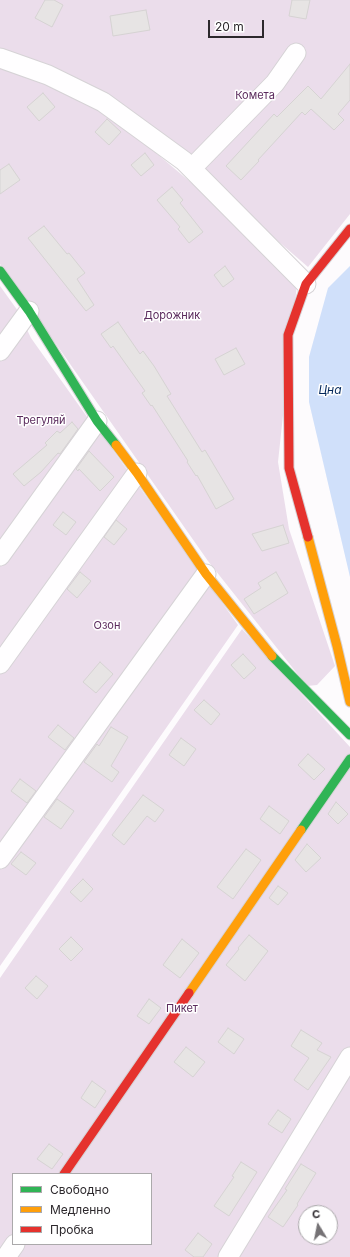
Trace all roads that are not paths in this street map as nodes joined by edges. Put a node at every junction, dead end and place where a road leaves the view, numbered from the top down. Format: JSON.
{"nodes":[{"id":1,"x":296,"y":53,"type":"dead end"},
{"id":2,"x":0,"y":58,"type":"edge"},
{"id":3,"x":192,"y":168,"type":"junction"},
{"id":4,"x":350,"y":229,"type":"edge"},
{"id":5,"x":0,"y":271,"type":"edge"},
{"id":6,"x":306,"y":284,"type":"junction"},
{"id":7,"x":29,"y":311,"type":"junction"},
{"id":8,"x":0,"y":351,"type":"edge"},
{"id":9,"x":97,"y":421,"type":"junction"},
{"id":10,"x":137,"y":473,"type":"junction"},
{"id":11,"x":0,"y":556,"type":"edge"},
{"id":12,"x":206,"y":574,"type":"junction"},
{"id":13,"x":0,"y":664,"type":"edge"},
{"id":14,"x":350,"y":702,"type":"edge"},
{"id":15,"x":350,"y":735,"type":"edge"},
{"id":16,"x":350,"y":759,"type":"edge"},
{"id":17,"x":0,"y":859,"type":"edge"},
{"id":18,"x":350,"y":1057,"type":"edge"},
{"id":19,"x":65,"y":1173,"type":"edge"},
{"id":20,"x":14,"y":1245,"type":"edge"},
{"id":21,"x":6,"y":1257,"type":"edge"},
{"id":22,"x":228,"y":1257,"type":"edge"}],
"edges":[{"from":1,"to":3,"type":"street"},
{"from":2,"to":3,"type":"street"},
{"from":3,"to":6,"type":"street"},
{"from":4,"to":6,"type":"street"},
{"from":5,"to":7,"type":"street"},
{"from":6,"to":14,"type":"street"},
{"from":7,"to":8,"type":"street"},
{"from":7,"to":9,"type":"street"},
{"from":9,"to":10,"type":"street"},
{"from":9,"to":11,"type":"street"},
{"from":10,"to":12,"type":"street"},
{"from":10,"to":13,"type":"street"},
{"from":12,"to":15,"type":"street"},
{"from":12,"to":17,"type":"street"},
{"from":16,"to":19,"type":"street"},
{"from":18,"to":22,"type":"street"},
{"from":20,"to":21,"type":"street"}]}
